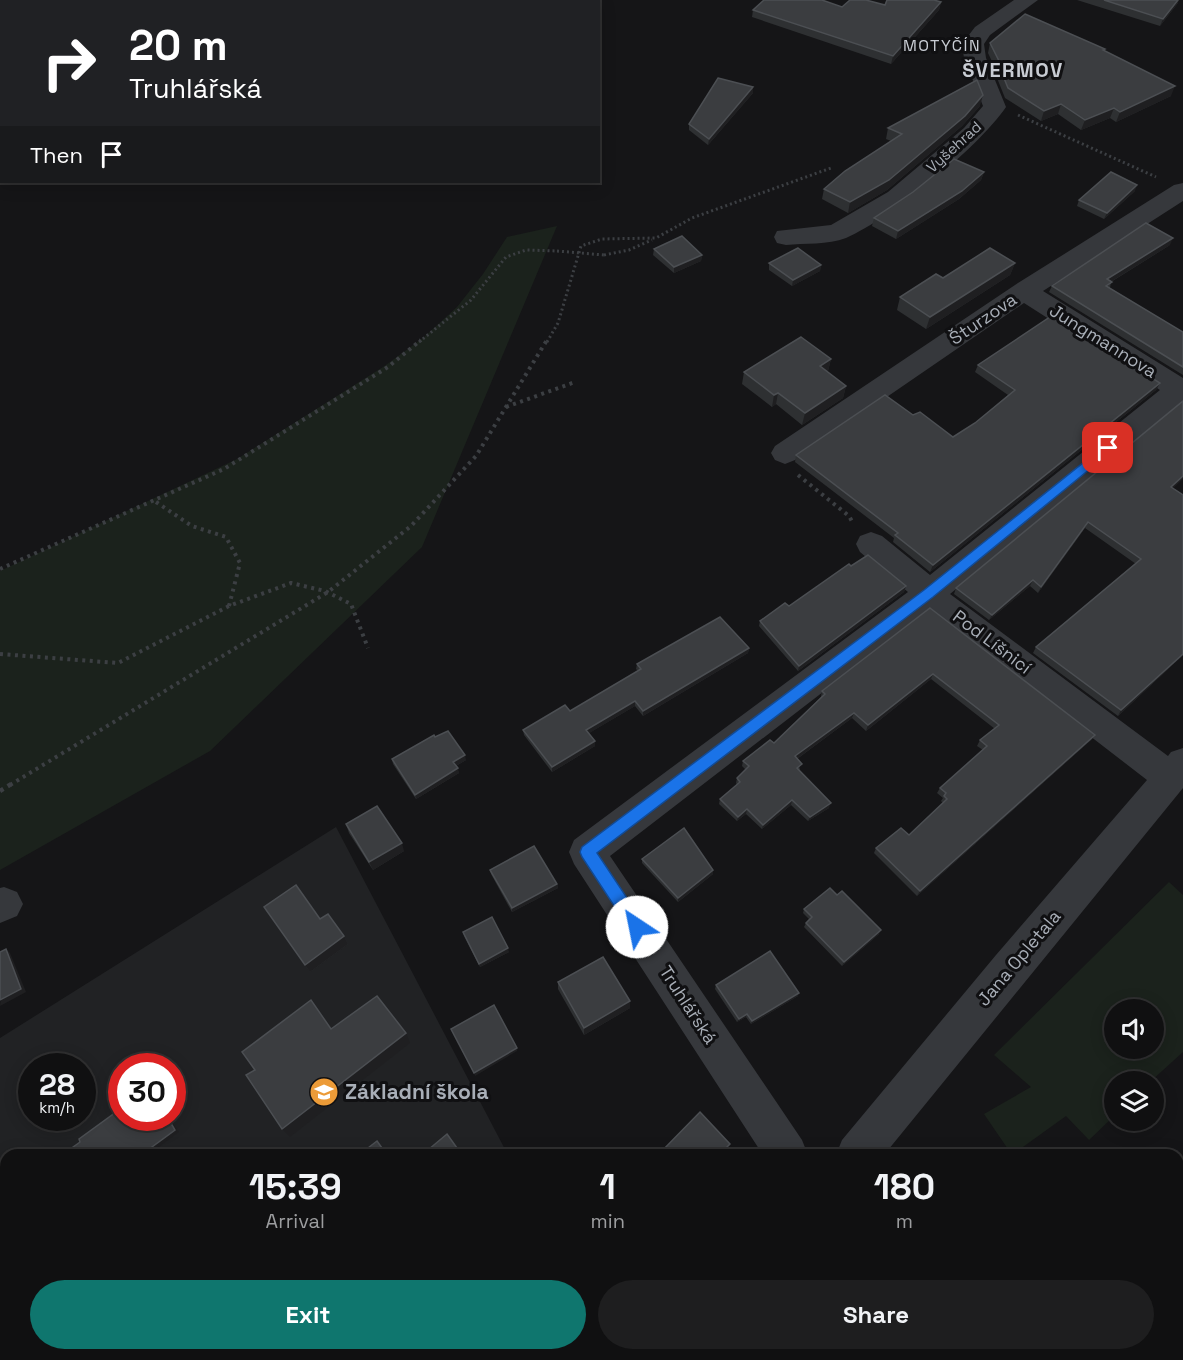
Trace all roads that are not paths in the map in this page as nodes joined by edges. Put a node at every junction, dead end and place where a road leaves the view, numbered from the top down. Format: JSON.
{"nodes":[{"id":1,"x":1028,"y":0,"type":"edge"},
{"id":2,"x":1183,"y":190,"type":"edge"},
{"id":3,"x":786,"y":237,"type":"dead end"},
{"id":4,"x":1024,"y":291,"type":"junction"},
{"id":5,"x":1181,"y":390,"type":"edge"},
{"id":6,"x":785,"y":453,"type":"road end"},
{"id":7,"x":871,"y":544,"type":"road end"},
{"id":8,"x":928,"y":594,"type":"junction"},
{"id":9,"x":1177,"y":771,"type":"edge"},
{"id":10,"x":783,"y":1149,"type":"edge"},
{"id":11,"x":862,"y":1149,"type":"edge"}],
"edges":[{"from":1,"to":3,"type":"street","name":"Vyšehrad"},
{"from":2,"to":4,"type":"street","name":"Šturzova"},
{"from":4,"to":5,"type":"street","name":"Jungmannova"},
{"from":4,"to":6,"type":"street","name":"Šturzova"},
{"from":5,"to":8,"type":"street","name":"Truhlářská"},
{"from":7,"to":8,"type":"street","name":"Pod Líšnicí"},
{"from":8,"to":9,"type":"street","name":"Pod Líšnicí"},
{"from":8,"to":10,"type":"street","name":"Truhlářská"},
{"from":9,"to":11,"type":"street","name":"Jana Opletala"}]}
